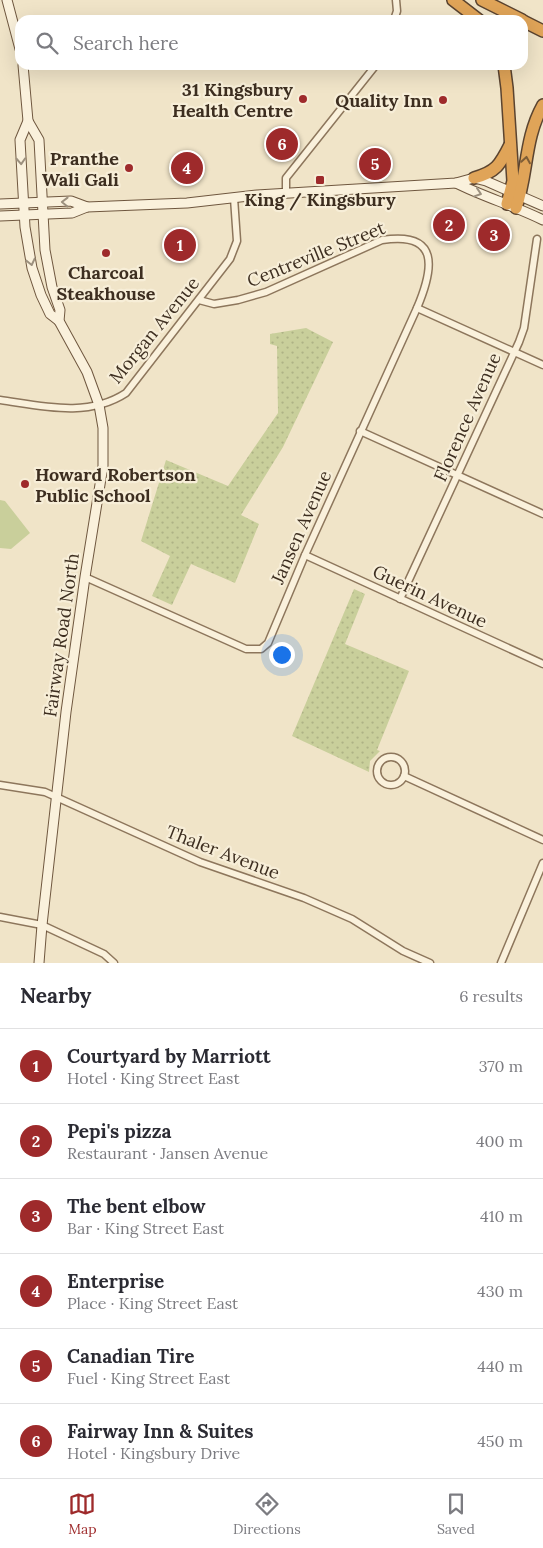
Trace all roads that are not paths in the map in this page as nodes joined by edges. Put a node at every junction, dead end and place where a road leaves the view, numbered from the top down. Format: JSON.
{"nodes":[{"id":1,"x":7,"y":0,"type":"edge"},
{"id":2,"x":396,"y":0,"type":"edge"},
{"id":3,"x":453,"y":0,"type":"edge"},
{"id":4,"x":482,"y":0,"type":"edge"},
{"id":5,"x":396,"y":15,"type":"edge"},
{"id":6,"x":472,"y":15,"type":"edge"},
{"id":7,"x":512,"y":15,"type":"edge"},
{"id":8,"x":528,"y":23,"type":"edge"},
{"id":9,"x":15,"y":30,"type":"edge"},
{"id":10,"x":543,"y":31,"type":"edge"},
{"id":11,"x":23,"y":70,"type":"edge"},
{"id":12,"x":372,"y":70,"type":"edge"},
{"id":13,"x":505,"y":70,"type":"edge"},
{"id":14,"x":543,"y":105,"type":"edge"},
{"id":15,"x":28,"y":121,"type":"junction"},
{"id":16,"x":510,"y":144,"type":"junction"},
{"id":17,"x":474,"y":178,"type":"junction"},
{"id":18,"x":456,"y":183,"type":"junction"},
{"id":19,"x":286,"y":193,"type":"junction"},
{"id":20,"x":516,"y":193,"type":"junction"},
{"id":21,"x":234,"y":198,"type":"junction"},
{"id":22,"x":41,"y":202,"type":"junction"},
{"id":23,"x":24,"y":203,"type":"junction"},
{"id":24,"x":0,"y":204,"type":"edge"},
{"id":25,"x":512,"y":206,"type":"junction"},
{"id":26,"x":543,"y":206,"type":"edge"},
{"id":27,"x":88,"y":207,"type":"junction"},
{"id":28,"x":24,"y":214,"type":"junction"},
{"id":29,"x":42,"y":214,"type":"junction"},
{"id":30,"x":0,"y":216,"type":"edge"},
{"id":31,"x":543,"y":220,"type":"edge"},
{"id":32,"x":538,"y":239,"type":"dead end"},
{"id":33,"x":416,"y":241,"type":"joint"},
{"id":34,"x":199,"y":300,"type":"junction"},
{"id":35,"x":417,"y":308,"type":"junction"},
{"id":36,"x":59,"y":321,"type":"junction"},
{"id":37,"x":513,"y":352,"type":"junction"},
{"id":38,"x":543,"y":365,"type":"edge"},
{"id":39,"x":0,"y":400,"type":"edge"},
{"id":40,"x":99,"y":405,"type":"junction"},
{"id":41,"x":360,"y":432,"type":"junction"},
{"id":42,"x":457,"y":476,"type":"junction"},
{"id":43,"x":543,"y":514,"type":"edge"},
{"id":44,"x":305,"y":555,"type":"junction"},
{"id":45,"x":85,"y":577,"type":"junction"},
{"id":46,"x":400,"y":599,"type":"junction"},
{"id":47,"x":543,"y":664,"type":"edge"},
{"id":48,"x":404,"y":776,"type":"junction"},
{"id":49,"x":0,"y":785,"type":"edge"},
{"id":50,"x":56,"y":797,"type":"junction"},
{"id":51,"x":543,"y":840,"type":"edge"},
{"id":52,"x":543,"y":863,"type":"edge"},
{"id":53,"x":0,"y":918,"type":"edge"},
{"id":54,"x":42,"y":925,"type":"junction"},
{"id":55,"x":39,"y":963,"type":"edge"},
{"id":56,"x":114,"y":963,"type":"edge"},
{"id":57,"x":430,"y":963,"type":"edge"},
{"id":58,"x":501,"y":963,"type":"edge"}],
"edges":[{"from":1,"to":9,"type":"main road"},
{"from":2,"to":5,"type":"street"},
{"from":3,"to":6,"type":"highway"},
{"from":4,"to":7,"type":"highway"},
{"from":8,"to":10,"type":"highway"},
{"from":11,"to":15,"type":"main road"},
{"from":12,"to":19,"type":"street"},
{"from":13,"to":16,"type":"highway"},
{"from":20,"to":14,"type":"highway","one_way":true},
{"from":15,"to":22,"type":"main road","name":"Fairway Road North"},
{"from":15,"to":23,"type":"main road","name":"Fairway Road North","one_way":true},
{"from":16,"to":17,"type":"highway"},
{"from":16,"to":20,"type":"highway"},
{"from":17,"to":18,"type":"main road"},
{"from":17,"to":20,"type":"main road"},
{"from":18,"to":19,"type":"main road"},
{"from":18,"to":25,"type":"main road","one_way":true},
{"from":19,"to":21,"type":"main road"},
{"from":20,"to":25,"type":"highway"},
{"from":20,"to":26,"type":"main road"},
{"from":21,"to":27,"type":"main road"},
{"from":21,"to":34,"type":"street","name":"Morgan Avenue"},
{"from":22,"to":23,"type":"main road"},
{"from":27,"to":22,"type":"main road","one_way":true},
{"from":22,"to":29,"type":"main road","name":"Fairway Road North"},
{"from":23,"to":24,"type":"main road"},
{"from":23,"to":28,"type":"main road","name":"Fairway Road North"},
{"from":25,"to":31,"type":"main road"},
{"from":27,"to":29,"type":"main road"},
{"from":28,"to":29,"type":"main road"},
{"from":28,"to":30,"type":"main road"},
{"from":28,"to":36,"type":"main road","name":"Fairway Road North","one_way":true},
{"from":29,"to":36,"type":"main road","name":"Fairway Road North"},
{"from":32,"to":37,"type":"street","name":"Florence Avenue"},
{"from":33,"to":34,"type":"street","name":"Centreville Street"},
{"from":33,"to":35,"type":"street","name":"Jansen Avenue"},
{"from":34,"to":40,"type":"street","name":"Morgan Avenue"},
{"from":35,"to":37,"type":"street"},
{"from":35,"to":41,"type":"street","name":"Jansen Avenue"},
{"from":36,"to":40,"type":"main road","name":"Fairway Road North"},
{"from":37,"to":38,"type":"street"},
{"from":37,"to":42,"type":"street","name":"Florence Avenue"},
{"from":39,"to":40,"type":"street","name":"Morgan Avenue"},
{"from":40,"to":45,"type":"main road","name":"Fairway Road North"},
{"from":41,"to":42,"type":"street"},
{"from":41,"to":44,"type":"street","name":"Jansen Avenue"},
{"from":42,"to":43,"type":"street"},
{"from":42,"to":46,"type":"street","name":"Florence Avenue"},
{"from":44,"to":45,"type":"street","name":"Jansen Avenue"},
{"from":44,"to":46,"type":"street","name":"Guerin Avenue"},
{"from":45,"to":50,"type":"main road","name":"Fairway Road North"},
{"from":46,"to":47,"type":"street","name":"Guerin Avenue"},
{"from":48,"to":48,"type":"street"},
{"from":48,"to":51,"type":"street"},
{"from":49,"to":50,"type":"street","name":"Thaler Avenue"},
{"from":50,"to":54,"type":"main road","name":"Fairway Road North"},
{"from":50,"to":57,"type":"street","name":"Thaler Avenue"},
{"from":52,"to":58,"type":"street"},
{"from":53,"to":54,"type":"street"},
{"from":54,"to":55,"type":"main road","name":"Fairway Road North"},
{"from":54,"to":56,"type":"street"}]}
